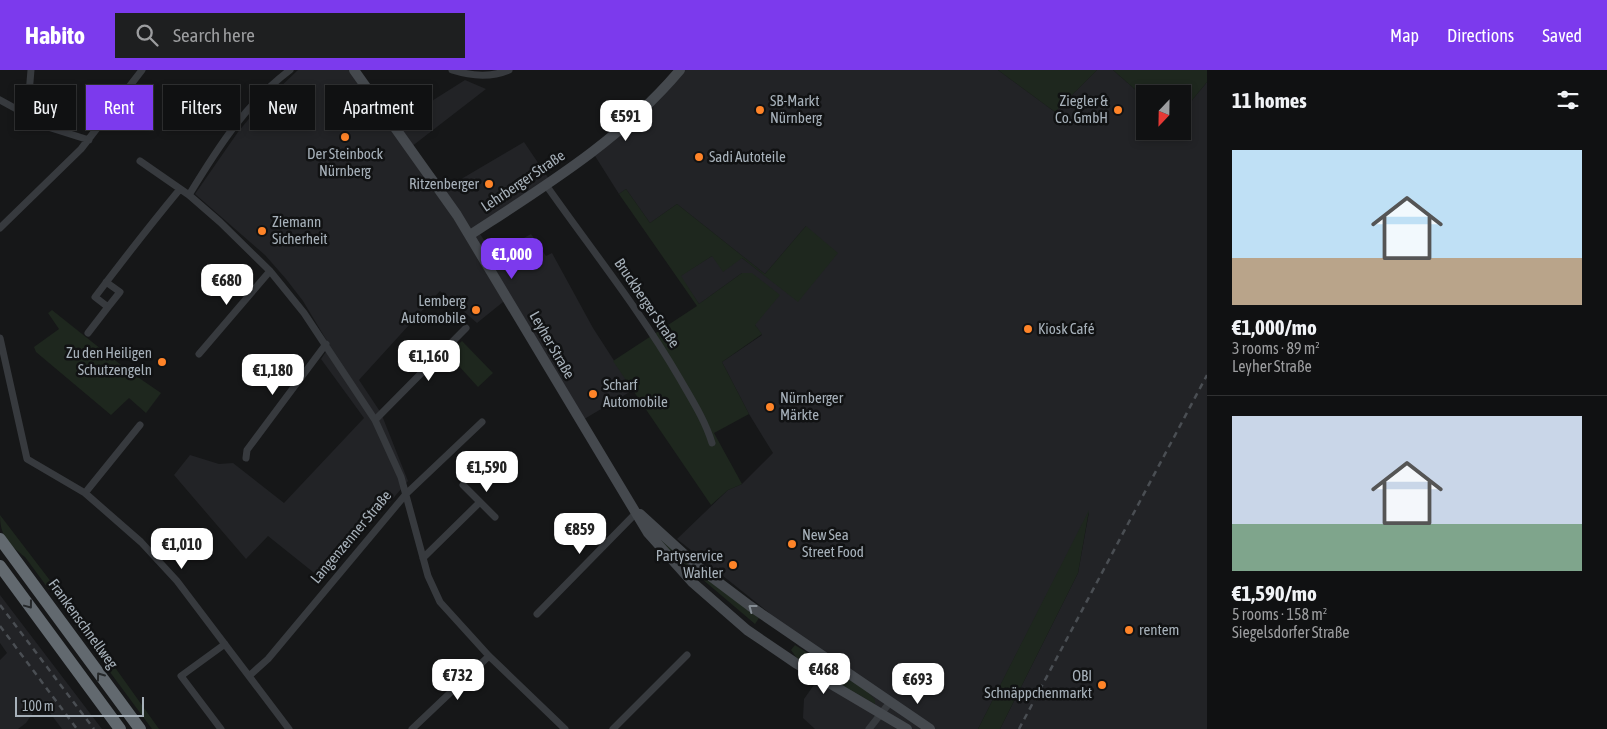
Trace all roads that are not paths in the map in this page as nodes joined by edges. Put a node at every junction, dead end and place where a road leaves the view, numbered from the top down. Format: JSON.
{"nodes":[{"id":1,"x":31,"y":70,"type":"edge"},
{"id":2,"x":142,"y":70,"type":"edge"},
{"id":3,"x":290,"y":70,"type":"edge"},
{"id":4,"x":354,"y":70,"type":"edge"},
{"id":5,"x":452,"y":70,"type":"edge"},
{"id":6,"x":509,"y":70,"type":"edge"},
{"id":7,"x":680,"y":70,"type":"edge"},
{"id":8,"x":467,"y":72,"type":"edge"},
{"id":9,"x":30,"y":85,"type":"edge"},
{"id":10,"x":0,"y":100,"type":"edge"},
{"id":11,"x":15,"y":108,"type":"edge"},
{"id":12,"x":57,"y":130,"type":"edge"},
{"id":13,"x":89,"y":140,"type":"junction"},
{"id":14,"x":140,"y":161,"type":"dead end"},
{"id":15,"x":546,"y":185,"type":"junction"},
{"id":16,"x":180,"y":189,"type":"junction"},
{"id":17,"x":189,"y":195,"type":"junction"},
{"id":18,"x":0,"y":228,"type":"edge"},
{"id":19,"x":470,"y":235,"type":"junction"},
{"id":20,"x":270,"y":271,"type":"junction"},
{"id":21,"x":106,"y":282,"type":"junction"},
{"id":22,"x":108,"y":307,"type":"junction"},
{"id":23,"x":466,"y":328,"type":"dead end"},
{"id":24,"x":88,"y":333,"type":"dead end"},
{"id":25,"x":0,"y":338,"type":"edge"},
{"id":26,"x":326,"y":344,"type":"junction"},
{"id":27,"x":199,"y":354,"type":"dead end"},
{"id":28,"x":376,"y":420,"type":"junction"},
{"id":29,"x":482,"y":422,"type":"dead end"},
{"id":30,"x":140,"y":425,"type":"dead end"},
{"id":31,"x":712,"y":443,"type":"dead end"},
{"id":32,"x":246,"y":458,"type":"dead end"},
{"id":33,"x":463,"y":485,"type":"dead end"},
{"id":34,"x":85,"y":493,"type":"junction"},
{"id":35,"x":406,"y":494,"type":"junction"},
{"id":36,"x":480,"y":502,"type":"junction"},
{"id":37,"x":637,"y":512,"type":"junction"},
{"id":38,"x":496,"y":517,"type":"dead end"},
{"id":39,"x":0,"y":539,"type":"edge"},
{"id":40,"x":422,"y":558,"type":"junction"},
{"id":41,"x":0,"y":566,"type":"edge"},
{"id":42,"x":537,"y":614,"type":"dead end"},
{"id":43,"x":225,"y":644,"type":"junction"},
{"id":44,"x":687,"y":655,"type":"dead end"},
{"id":45,"x":489,"y":656,"type":"junction"},
{"id":46,"x":249,"y":676,"type":"junction"},
{"id":47,"x":891,"y":701,"type":"junction"},
{"id":48,"x":881,"y":714,"type":"junction"},
{"id":49,"x":120,"y":729,"type":"edge"},
{"id":50,"x":140,"y":729,"type":"edge"},
{"id":51,"x":221,"y":729,"type":"edge"},
{"id":52,"x":289,"y":729,"type":"edge"},
{"id":53,"x":412,"y":729,"type":"edge"},
{"id":54,"x":566,"y":729,"type":"edge"},
{"id":55,"x":613,"y":729,"type":"edge"},
{"id":56,"x":870,"y":729,"type":"edge"},
{"id":57,"x":907,"y":729,"type":"edge"},
{"id":58,"x":930,"y":729,"type":"edge"}],
"edges":[{"from":1,"to":9,"type":"street"},
{"from":2,"to":13,"type":"street"},
{"from":3,"to":17,"type":"street"},
{"from":4,"to":19,"type":"main road","name":"Leyher Straße"},
{"from":5,"to":8,"type":"street"},
{"from":6,"to":8,"type":"street"},
{"from":7,"to":15,"type":"main road","name":"Lehrberger Straße"},
{"from":10,"to":11,"type":"street"},
{"from":12,"to":13,"type":"street"},
{"from":13,"to":18,"type":"street"},
{"from":14,"to":16,"type":"street"},
{"from":15,"to":19,"type":"main road","name":"Lehrberger Straße"},
{"from":15,"to":31,"type":"street","name":"Bruckberger Straße"},
{"from":16,"to":17,"type":"street"},
{"from":16,"to":21,"type":"street"},
{"from":17,"to":20,"type":"street"},
{"from":19,"to":37,"type":"main road","name":"Leyher Straße"},
{"from":20,"to":26,"type":"street"},
{"from":20,"to":27,"type":"street"},
{"from":21,"to":22,"type":"street"},
{"from":21,"to":22,"type":"street"},
{"from":22,"to":24,"type":"street"},
{"from":23,"to":28,"type":"street"},
{"from":25,"to":34,"type":"street"},
{"from":26,"to":28,"type":"street"},
{"from":26,"to":32,"type":"street"},
{"from":28,"to":35,"type":"street"},
{"from":29,"to":35,"type":"street","name":"Langenzenner Straße"},
{"from":30,"to":34,"type":"street"},
{"from":33,"to":36,"type":"street"},
{"from":34,"to":43,"type":"street"},
{"from":35,"to":40,"type":"street"},
{"from":35,"to":46,"type":"street","name":"Langenzenner Straße"},
{"from":36,"to":38,"type":"street"},
{"from":36,"to":40,"type":"street"},
{"from":37,"to":42,"type":"street"},
{"from":47,"to":37,"type":"main road","name":"Leyher Straße","one_way":true},
{"from":37,"to":48,"type":"main road","name":"Leyher Straße"},
{"from":50,"to":39,"type":"highway","name":"Frankenschnellweg","one_way":true},
{"from":40,"to":45,"type":"street"},
{"from":41,"to":49,"type":"highway","one_way":true},
{"from":43,"to":46,"type":"street"},
{"from":43,"to":51,"type":"street"},
{"from":44,"to":55,"type":"street"},
{"from":45,"to":53,"type":"street"},
{"from":45,"to":54,"type":"street"},
{"from":46,"to":52,"type":"street"},
{"from":47,"to":48,"type":"street"},
{"from":47,"to":58,"type":"main road","name":"Leyher Straße"},
{"from":48,"to":56,"type":"street"},
{"from":48,"to":57,"type":"main road","name":"Leyher Straße"}]}
